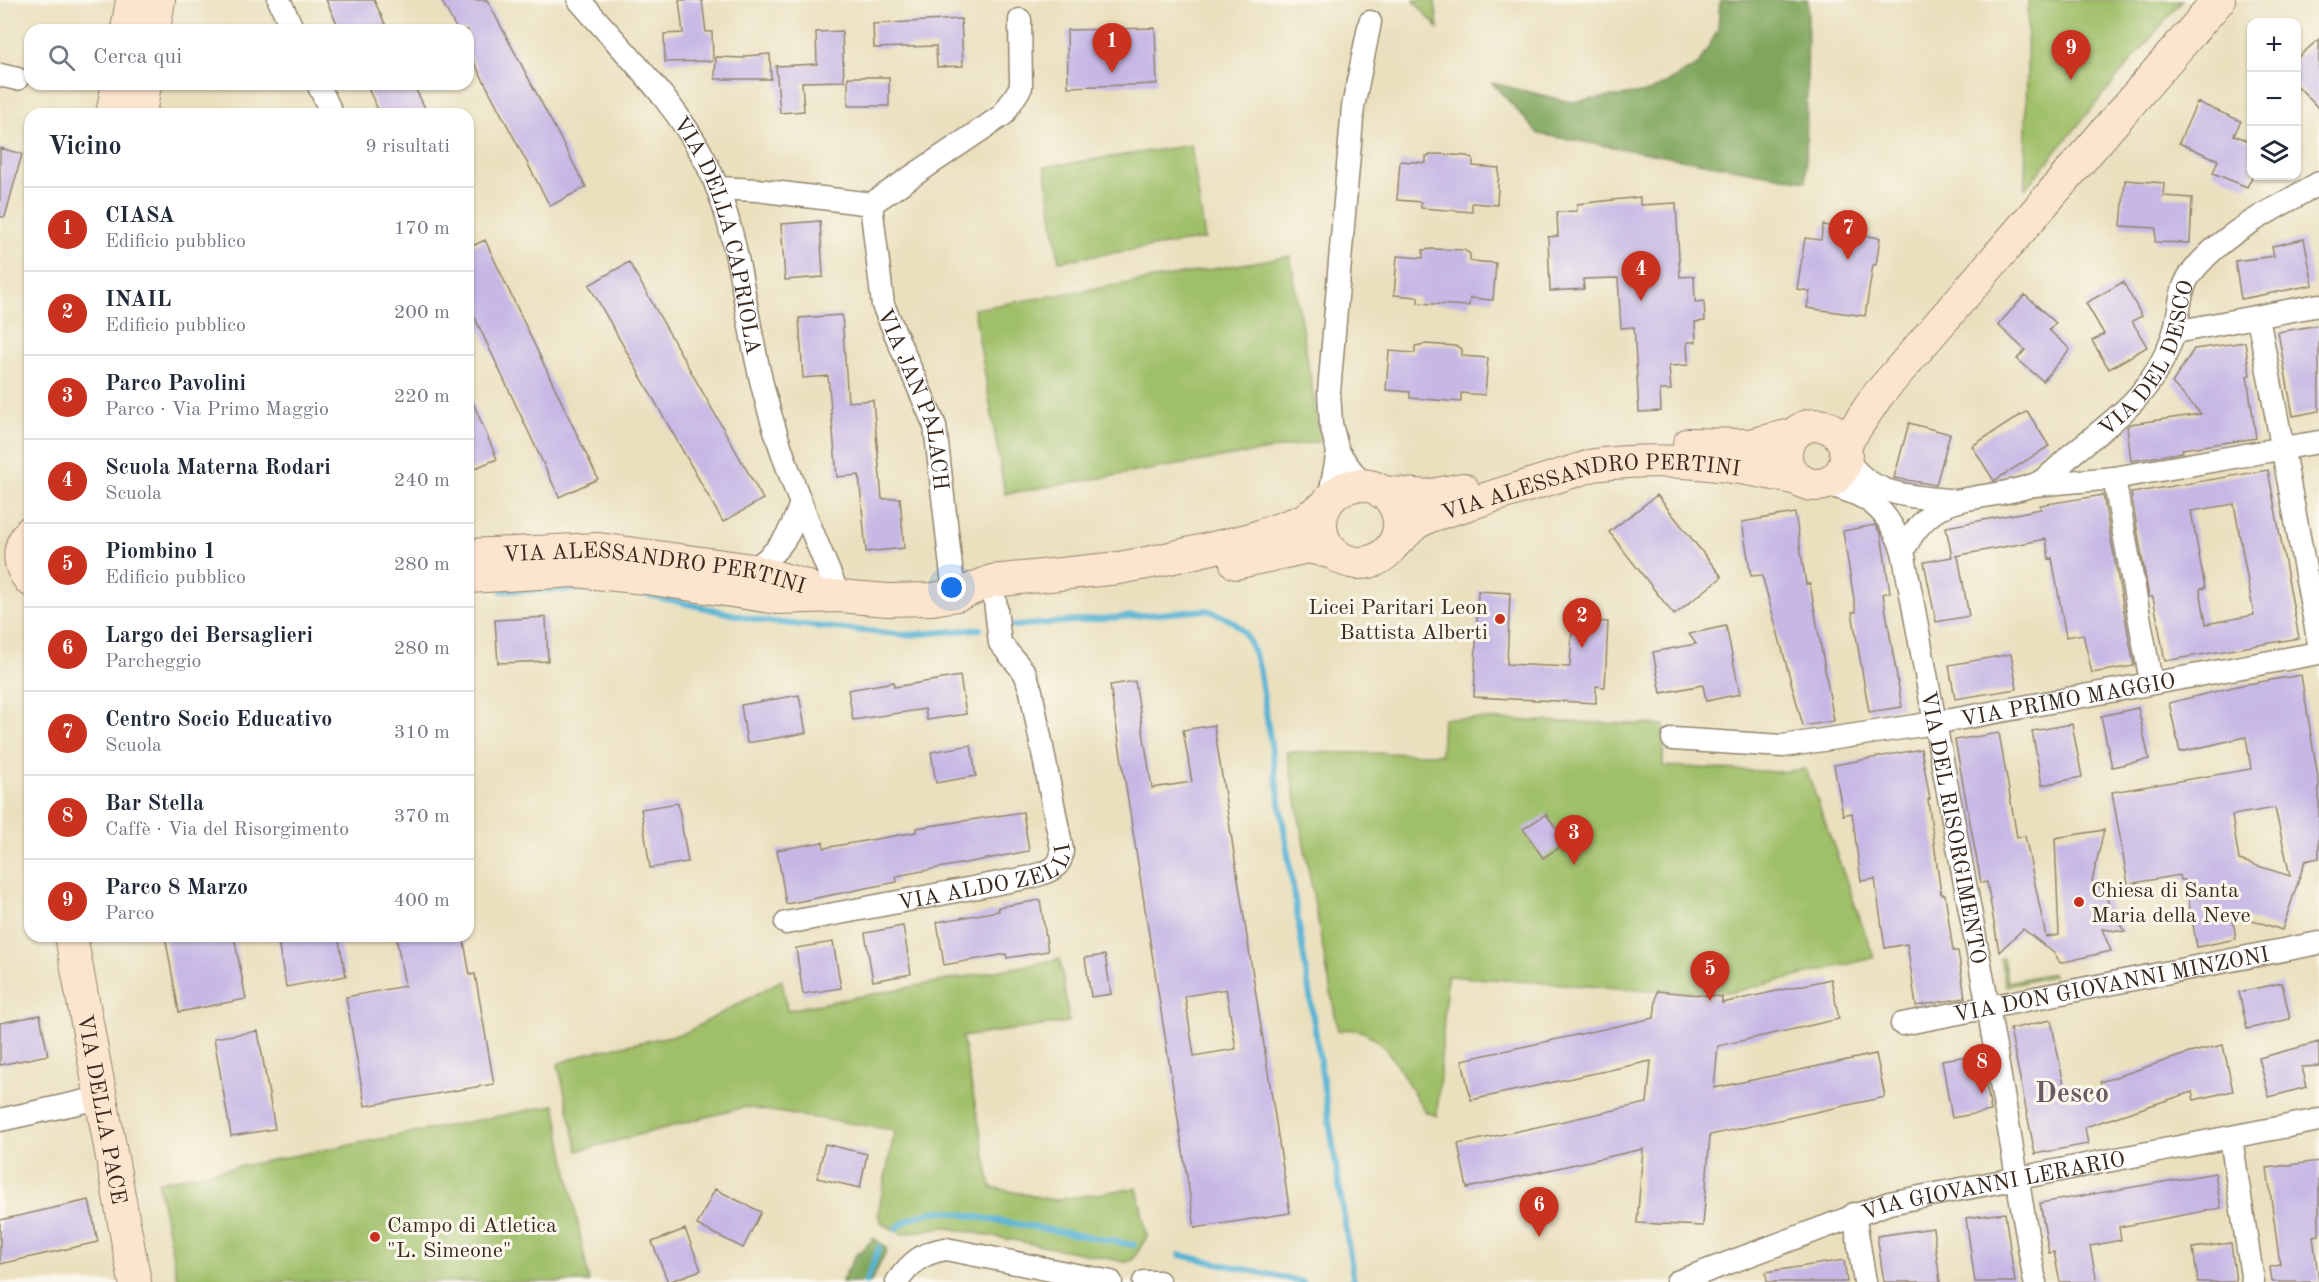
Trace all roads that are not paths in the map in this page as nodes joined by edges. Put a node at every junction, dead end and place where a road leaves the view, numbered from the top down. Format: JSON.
{"nodes":[{"id":1,"x":132,"y":0,"type":"edge"},
{"id":2,"x":159,"y":0,"type":"edge"},
{"id":3,"x":279,"y":0,"type":"edge"},
{"id":4,"x":579,"y":0,"type":"edge"},
{"id":5,"x":2219,"y":0,"type":"edge"},
{"id":6,"x":1020,"y":20,"type":"dead end"},
{"id":7,"x":1370,"y":22,"type":"dead end"},
{"id":8,"x":128,"y":24,"type":"edge"},
{"id":9,"x":155,"y":24,"type":"edge"},
{"id":10,"x":290,"y":24,"type":"edge"},
{"id":11,"x":116,"y":90,"type":"edge"},
{"id":12,"x":144,"y":90,"type":"edge"},
{"id":13,"x":321,"y":90,"type":"edge"},
{"id":14,"x":113,"y":108,"type":"edge"},
{"id":15,"x":141,"y":108,"type":"edge"},
{"id":16,"x":329,"y":108,"type":"edge"},
{"id":17,"x":2319,"y":183,"type":"edge"},
{"id":18,"x":717,"y":189,"type":"junction"},
{"id":19,"x":871,"y":204,"type":"junction"},
{"id":20,"x":2319,"y":305,"type":"edge"},
{"id":21,"x":2258,"y":316,"type":"junction"},
{"id":22,"x":2175,"y":332,"type":"junction"},
{"id":23,"x":1877,"y":396,"type":"junction"},
{"id":24,"x":1805,"y":429,"type":"junction"},
{"id":25,"x":2319,"y":442,"type":"edge"},
{"id":26,"x":2283,"y":447,"type":"junction"},
{"id":27,"x":1338,"y":452,"type":"junction"},
{"id":28,"x":1845,"y":453,"type":"junction"},
{"id":29,"x":2114,"y":478,"type":"junction"},
{"id":30,"x":1812,"y":482,"type":"junction"},
{"id":31,"x":2035,"y":485,"type":"junction"},
{"id":32,"x":1372,"y":489,"type":"junction"},
{"id":33,"x":1957,"y":501,"type":"junction"},
{"id":34,"x":801,"y":503,"type":"junction"},
{"id":35,"x":1327,"y":503,"type":"junction"},
{"id":36,"x":18,"y":541,"type":"edge"},
{"id":37,"x":1393,"y":545,"type":"junction"},
{"id":38,"x":1903,"y":551,"type":"junction"},
{"id":39,"x":1334,"y":553,"type":"junction"},
{"id":40,"x":474,"y":555,"type":"edge"},
{"id":41,"x":753,"y":570,"type":"junction"},
{"id":42,"x":474,"y":577,"type":"edge"},
{"id":43,"x":19,"y":578,"type":"edge"},
{"id":44,"x":957,"y":595,"type":"junction"},
{"id":45,"x":839,"y":596,"type":"junction"},
{"id":46,"x":995,"y":600,"type":"junction"},
{"id":47,"x":2319,"y":644,"type":"edge"},
{"id":48,"x":2319,"y":653,"type":"edge"},
{"id":49,"x":2151,"y":682,"type":"junction"},
{"id":50,"x":1935,"y":723,"type":"junction"},
{"id":51,"x":1673,"y":740,"type":"dead end"},
{"id":52,"x":786,"y":923,"type":"dead end"},
{"id":53,"x":72,"y":942,"type":"edge"},
{"id":54,"x":2319,"y":943,"type":"edge"},
{"id":55,"x":1988,"y":1007,"type":"junction"},
{"id":56,"x":1902,"y":1024,"type":"dead end"},
{"id":57,"x":100,"y":1098,"type":"junction"},
{"id":58,"x":0,"y":1120,"type":"edge"},
{"id":59,"x":2319,"y":1120,"type":"edge"},
{"id":60,"x":2231,"y":1138,"type":"junction"},
{"id":61,"x":2018,"y":1179,"type":"junction"},
{"id":62,"x":1854,"y":1214,"type":"junction"},
{"id":63,"x":1079,"y":1279,"type":"edge"},
{"id":64,"x":1690,"y":1280,"type":"edge"},
{"id":65,"x":135,"y":1282,"type":"edge"},
{"id":66,"x":897,"y":1282,"type":"edge"},
{"id":67,"x":1112,"y":1282,"type":"edge"},
{"id":68,"x":1144,"y":1282,"type":"edge"},
{"id":69,"x":1159,"y":1282,"type":"edge"},
{"id":70,"x":1865,"y":1282,"type":"edge"},
{"id":71,"x":2035,"y":1282,"type":"edge"},
{"id":72,"x":2253,"y":1282,"type":"edge"}],
"edges":[{"from":1,"to":8,"type":"street"},
{"from":2,"to":9,"type":"street"},
{"from":3,"to":10,"type":"street"},
{"from":4,"to":18,"type":"street","name":"VIA DELLA CAPRIOLA"},
{"from":5,"to":23,"type":"street"},
{"from":6,"to":19,"type":"street"},
{"from":7,"to":27,"type":"street"},
{"from":11,"to":14,"type":"street"},
{"from":12,"to":15,"type":"street"},
{"from":13,"to":16,"type":"street"},
{"from":17,"to":22,"type":"street","name":"VIA DEL DESCO"},
{"from":18,"to":19,"type":"street"},
{"from":18,"to":34,"type":"street","name":"VIA DELLA CAPRIOLA"},
{"from":19,"to":44,"type":"street","name":"VIA JAN PALACH"},
{"from":20,"to":21,"type":"street"},
{"from":21,"to":22,"type":"street"},
{"from":21,"to":26,"type":"street"},
{"from":22,"to":31,"type":"street","name":"VIA DEL DESCO"},
{"from":23,"to":24,"type":"street","name":"VIA ALESSANDRO PERTINI"},
{"from":23,"to":28,"type":"street"},
{"from":24,"to":28,"type":"street"},
{"from":24,"to":30,"type":"street"},
{"from":24,"to":32,"type":"street","name":"VIA ALESSANDRO PERTINI"},
{"from":25,"to":26,"type":"street"},
{"from":26,"to":29,"type":"street"},
{"from":26,"to":47,"type":"street"},
{"from":27,"to":32,"type":"street"},
{"from":27,"to":35,"type":"street"},
{"from":28,"to":30,"type":"street"},
{"from":28,"to":33,"type":"street"},
{"from":29,"to":31,"type":"street"},
{"from":29,"to":49,"type":"street"},
{"from":30,"to":37,"type":"street","name":"VIA ALESSANDRO PERTINI"},
{"from":30,"to":38,"type":"street","name":"VIA ALESSANDRO PERTINI"},
{"from":31,"to":33,"type":"street","name":"VIA DEL DESCO"},
{"from":32,"to":35,"type":"street"},
{"from":32,"to":37,"type":"street"},
{"from":33,"to":38,"type":"street"},
{"from":34,"to":41,"type":"street"},
{"from":34,"to":45,"type":"street","name":"VIA DELLA CAPRIOLA"},
{"from":35,"to":39,"type":"street"},
{"from":35,"to":44,"type":"street","name":"VIA ALESSANDRO PERTINI"},
{"from":36,"to":43,"type":"street"},
{"from":37,"to":39,"type":"street"},
{"from":38,"to":50,"type":"street","name":"VIA DEL RISORGIMENTO"},
{"from":39,"to":46,"type":"street","name":"VIA ALESSANDRO PERTINI"},
{"from":40,"to":41,"type":"street","name":"VIA ALESSANDRO PERTINI"},
{"from":41,"to":45,"type":"street","name":"VIA ALESSANDRO PERTINI"},
{"from":42,"to":45,"type":"street","name":"VIA ALESSANDRO PERTINI"},
{"from":44,"to":45,"type":"street","name":"VIA ALESSANDRO PERTINI"},
{"from":44,"to":46,"type":"street","name":"VIA ALESSANDRO PERTINI"},
{"from":46,"to":52,"type":"street","name":"VIA ALDO ZELLI"},
{"from":48,"to":49,"type":"street","name":"VIA PRIMO MAGGIO"},
{"from":49,"to":50,"type":"street","name":"VIA PRIMO MAGGIO"},
{"from":50,"to":51,"type":"street","name":"VIA PRIMO MAGGIO"},
{"from":50,"to":55,"type":"street","name":"VIA DEL RISORGIMENTO"},
{"from":53,"to":57,"type":"street","name":"VIA DELLA PACE"},
{"from":54,"to":55,"type":"street","name":"VIA DON GIOVANNI MINZONI"},
{"from":55,"to":56,"type":"street","name":"VIA DON GIOVANNI MINZONI"},
{"from":55,"to":61,"type":"street","name":"VIA DEL RISORGIMENTO"},
{"from":57,"to":58,"type":"street"},
{"from":57,"to":65,"type":"street","name":"VIA DELLA PACE"},
{"from":59,"to":60,"type":"street","name":"VIA GIOVANNI LERARIO"},
{"from":60,"to":61,"type":"street","name":"VIA GIOVANNI LERARIO"},
{"from":60,"to":72,"type":"street"},
{"from":61,"to":62,"type":"street","name":"VIA GIOVANNI LERARIO"},
{"from":61,"to":71,"type":"street","name":"VIA DEL RISORGIMENTO"},
{"from":62,"to":64,"type":"street","name":"VIA GIOVANNI LERARIO"},
{"from":62,"to":70,"type":"street"},
{"from":63,"to":66,"type":"street"},
{"from":63,"to":67,"type":"street"},
{"from":68,"to":69,"type":"street"}]}
